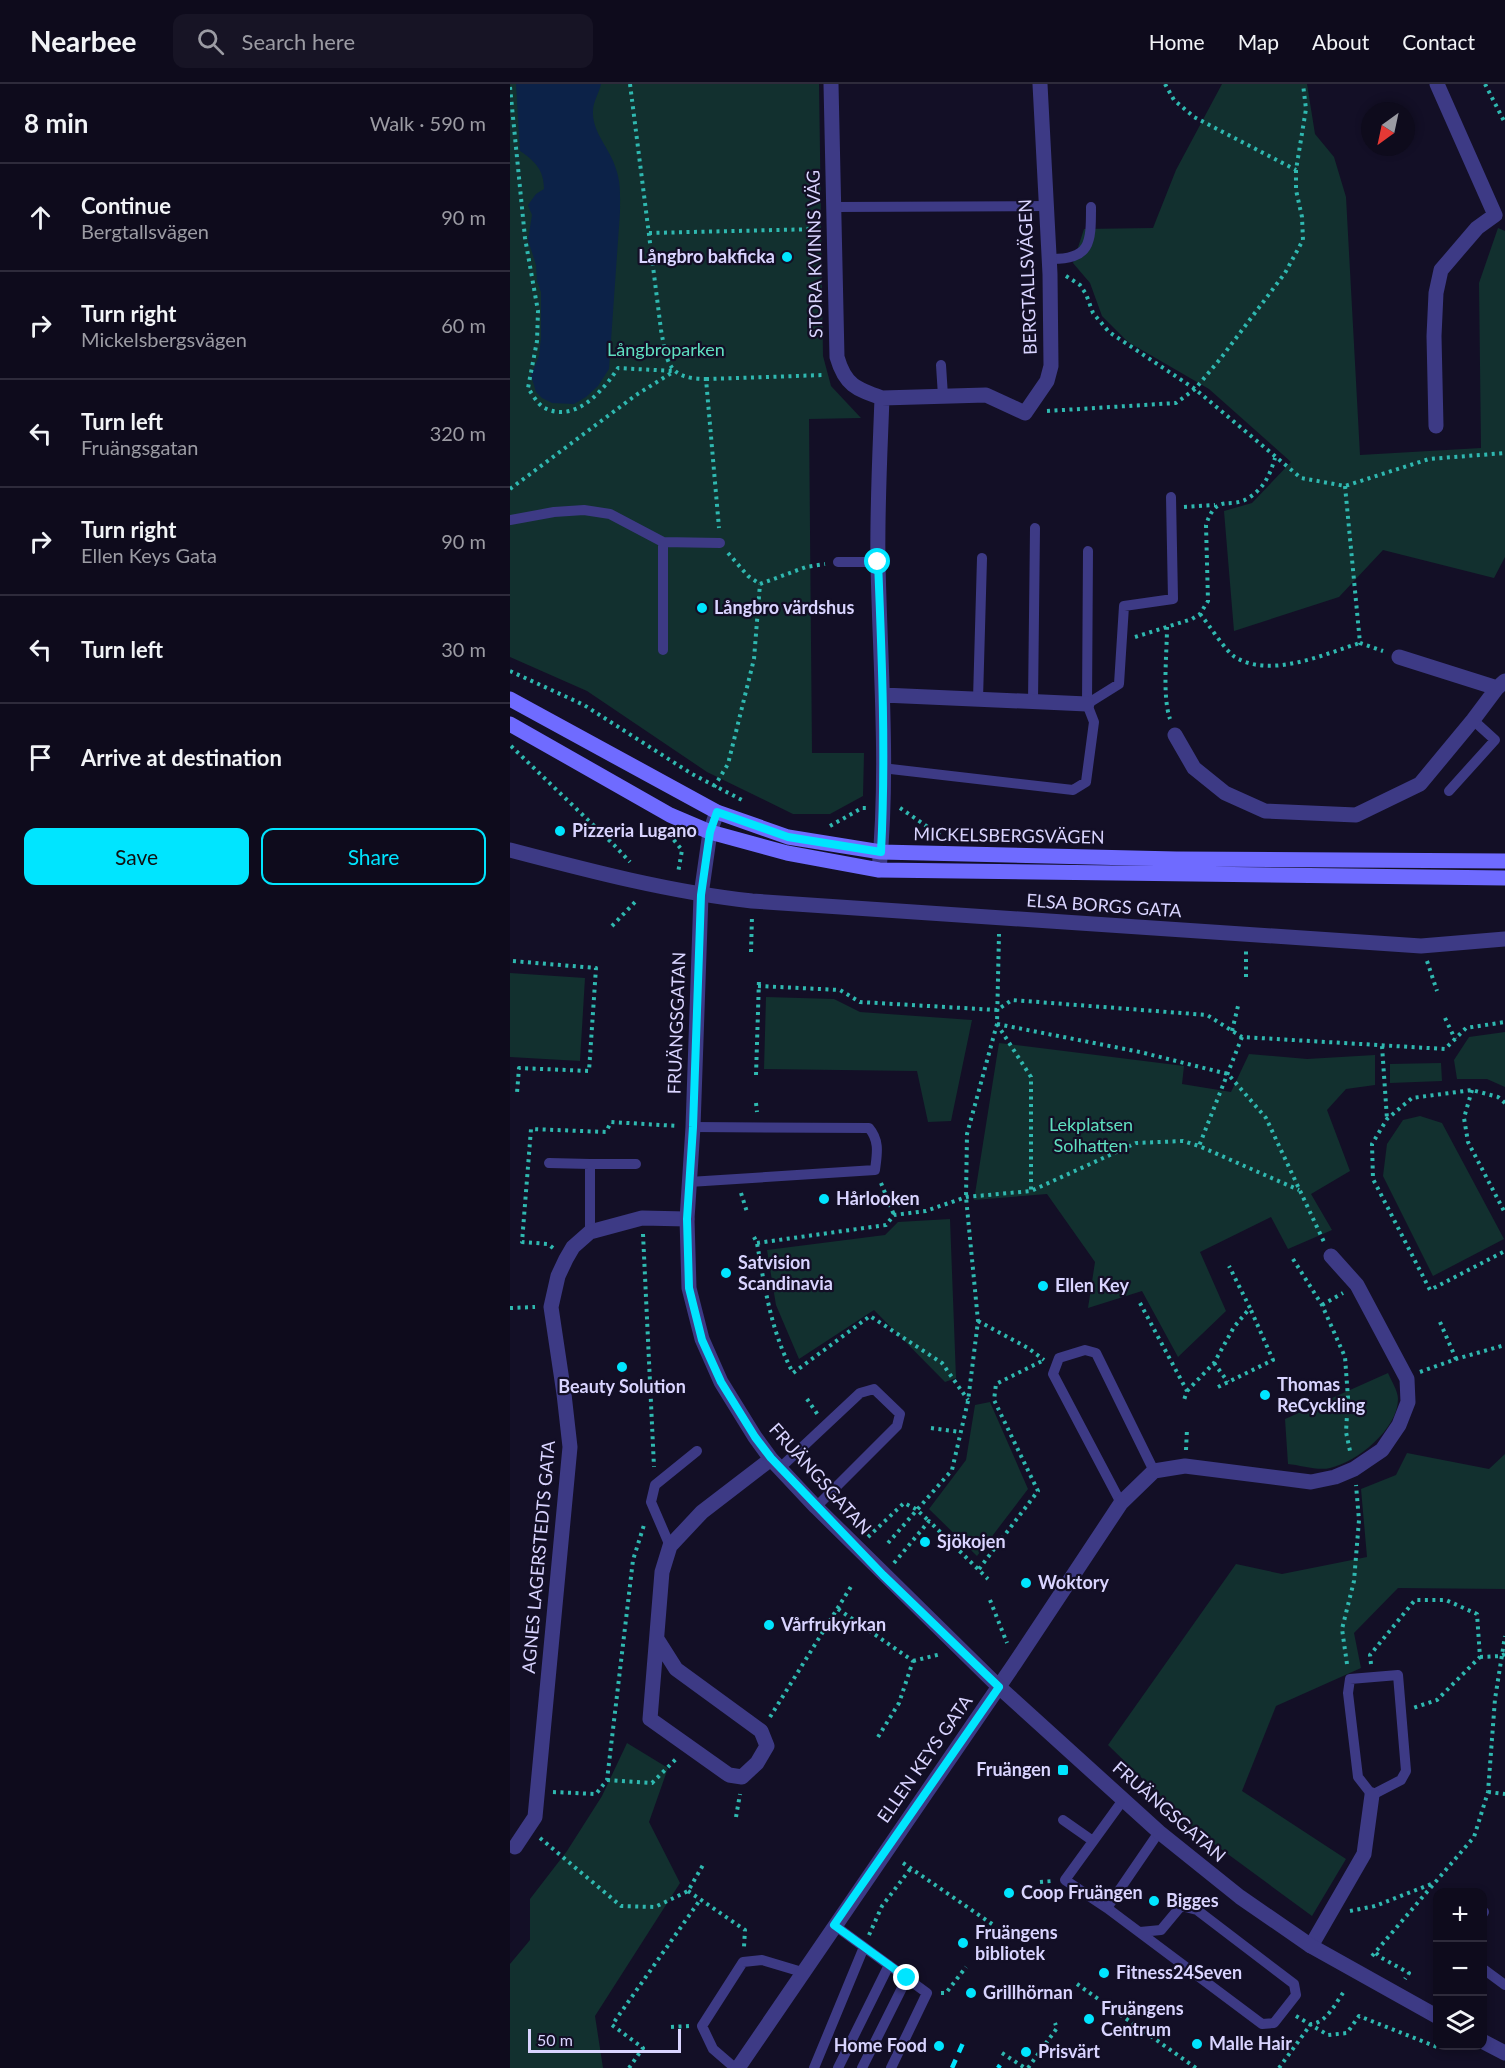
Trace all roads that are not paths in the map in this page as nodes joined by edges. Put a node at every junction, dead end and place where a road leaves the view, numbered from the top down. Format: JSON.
{"nodes":[{"id":1,"x":831,"y":84,"type":"edge"},
{"id":2,"x":1040,"y":84,"type":"edge"},
{"id":3,"x":1437,"y":84,"type":"edge"},
{"id":4,"x":1045,"y":206,"type":"junction"},
{"id":5,"x":834,"y":207,"type":"junction"},
{"id":6,"x":1091,"y":207,"type":"dead end"},
{"id":7,"x":1049,"y":266,"type":"junction"},
{"id":8,"x":941,"y":365,"type":"dead end"},
{"id":9,"x":943,"y":396,"type":"junction"},
{"id":10,"x":882,"y":398,"type":"junction"},
{"id":11,"x":1436,"y":426,"type":"dead end"},
{"id":12,"x":1171,"y":502,"type":"road end"},
{"id":13,"x":510,"y":520,"type":"edge"},
{"id":14,"x":1035,"y":528,"type":"dead end"},
{"id":15,"x":663,"y":542,"type":"junction"},
{"id":16,"x":720,"y":543,"type":"road end"},
{"id":17,"x":1088,"y":551,"type":"dead end"},
{"id":18,"x":982,"y":558,"type":"dead end"},
{"id":19,"x":838,"y":562,"type":"road end"},
{"id":20,"x":878,"y":562,"type":"junction"},
{"id":21,"x":663,"y":650,"type":"dead end"},
{"id":22,"x":1399,"y":657,"type":"road end"},
{"id":23,"x":1501,"y":684,"type":"edge"},
{"id":24,"x":883,"y":695,"type":"junction"},
{"id":25,"x":510,"y":699,"type":"edge"},
{"id":26,"x":978,"y":699,"type":"junction"},
{"id":27,"x":1033,"y":702,"type":"junction"},
{"id":28,"x":1087,"y":704,"type":"junction"},
{"id":29,"x":1473,"y":720,"type":"junction"},
{"id":30,"x":510,"y":724,"type":"edge"},
{"id":31,"x":1175,"y":735,"type":"road end"},
{"id":32,"x":882,"y":768,"type":"junction"},
{"id":33,"x":1449,"y":790,"type":"dead end"},
{"id":34,"x":717,"y":812,"type":"junction"},
{"id":35,"x":710,"y":832,"type":"junction"},
{"id":36,"x":510,"y":850,"type":"edge"},
{"id":37,"x":881,"y":852,"type":"junction"},
{"id":38,"x":1505,"y":861,"type":"edge"},
{"id":39,"x":879,"y":870,"type":"junction"},
{"id":40,"x":1505,"y":878,"type":"edge"},
{"id":41,"x":701,"y":895,"type":"junction"},
{"id":42,"x":1505,"y":939,"type":"edge"},
{"id":43,"x":693,"y":1127,"type":"junction"},
{"id":44,"x":549,"y":1163,"type":"dead end"},
{"id":45,"x":590,"y":1164,"type":"junction"},
{"id":46,"x":636,"y":1164,"type":"dead end"},
{"id":47,"x":688,"y":1182,"type":"junction"},
{"id":48,"x":687,"y":1219,"type":"junction"},
{"id":49,"x":590,"y":1232,"type":"junction"},
{"id":50,"x":1330,"y":1256,"type":"road end"},
{"id":51,"x":697,"y":1451,"type":"dead end"},
{"id":52,"x":775,"y":1463,"type":"junction"},
{"id":53,"x":1154,"y":1471,"type":"junction"},
{"id":54,"x":1121,"y":1503,"type":"junction"},
{"id":55,"x":816,"y":1507,"type":"junction"},
{"id":56,"x":670,"y":1546,"type":"junction"},
{"id":57,"x":657,"y":1639,"type":"junction"},
{"id":58,"x":999,"y":1687,"type":"junction"},
{"id":59,"x":1372,"y":1795,"type":"junction"},
{"id":60,"x":1123,"y":1800,"type":"junction"},
{"id":61,"x":1063,"y":1820,"type":"dead end"},
{"id":62,"x":1160,"y":1832,"type":"junction"},
{"id":63,"x":1093,"y":1841,"type":"junction"},
{"id":64,"x":514,"y":1847,"type":"dead end"},
{"id":65,"x":1107,"y":1908,"type":"junction"},
{"id":66,"x":834,"y":1925,"type":"junction"},
{"id":67,"x":1140,"y":1932,"type":"junction"},
{"id":68,"x":1311,"y":1946,"type":"junction"},
{"id":69,"x":864,"y":1947,"type":"junction"},
{"id":70,"x":889,"y":1965,"type":"junction"},
{"id":71,"x":802,"y":1972,"type":"junction"},
{"id":72,"x":1487,"y":1972,"type":"edge"},
{"id":73,"x":907,"y":1978,"type":"junction"},
{"id":74,"x":1505,"y":1985,"type":"edge"},
{"id":75,"x":1433,"y":2015,"type":"edge"},
{"id":76,"x":1487,"y":2044,"type":"edge"},
{"id":77,"x":1505,"y":2053,"type":"edge"},
{"id":78,"x":736,"y":2068,"type":"edge"},
{"id":79,"x":814,"y":2068,"type":"edge"},
{"id":80,"x":838,"y":2068,"type":"edge"},
{"id":81,"x":862,"y":2068,"type":"edge"},
{"id":82,"x":891,"y":2068,"type":"edge"}],
"edges":[{"from":1,"to":5,"type":"street","name":"STORA KVINNS VÄG"},
{"from":2,"to":4,"type":"street","name":"BERGTALLSVÄGEN"},
{"from":3,"to":11,"type":"street"},
{"from":4,"to":5,"type":"lane"},
{"from":4,"to":7,"type":"street","name":"BERGTALLSVÄGEN"},
{"from":5,"to":10,"type":"street","name":"STORA KVINNS VÄG"},
{"from":6,"to":7,"type":"lane"},
{"from":7,"to":9,"type":"street","name":"BERGTALLSVÄGEN"},
{"from":8,"to":9,"type":"lane"},
{"from":9,"to":10,"type":"street"},
{"from":10,"to":20,"type":"street"},
{"from":12,"to":28,"type":"lane"},
{"from":13,"to":15,"type":"lane"},
{"from":14,"to":27,"type":"lane"},
{"from":15,"to":16,"type":"lane"},
{"from":15,"to":21,"type":"lane"},
{"from":17,"to":28,"type":"lane"},
{"from":18,"to":26,"type":"lane"},
{"from":19,"to":20,"type":"lane"},
{"from":20,"to":24,"type":"street"},
{"from":22,"to":23,"type":"street"},
{"from":23,"to":29,"type":"street"},
{"from":24,"to":26,"type":"street"},
{"from":24,"to":32,"type":"street"},
{"from":25,"to":34,"type":"main road","name":"MICKELSBERGSVÄGEN"},
{"from":26,"to":27,"type":"street"},
{"from":27,"to":28,"type":"street"},
{"from":28,"to":32,"type":"lane"},
{"from":29,"to":31,"type":"street"},
{"from":29,"to":33,"type":"lane"},
{"from":30,"to":35,"type":"main road","name":"MICKELSBERGSVÄGEN"},
{"from":32,"to":37,"type":"street"},
{"from":34,"to":35,"type":"street","name":"FRUÄNGSGATAN"},
{"from":34,"to":37,"type":"main road","name":"MICKELSBERGSVÄGEN"},
{"from":35,"to":39,"type":"main road","name":"MICKELSBERGSVÄGEN"},
{"from":35,"to":41,"type":"street","name":"FRUÄNGSGATAN"},
{"from":36,"to":41,"type":"street","name":"ELSA BORGS GATA"},
{"from":37,"to":38,"type":"main road","name":"MICKELSBERGSVÄGEN"},
{"from":37,"to":39,"type":"street"},
{"from":39,"to":40,"type":"main road","name":"MICKELSBERGSVÄGEN"},
{"from":41,"to":42,"type":"street","name":"ELSA BORGS GATA"},
{"from":41,"to":43,"type":"street","name":"FRUÄNGSGATAN"},
{"from":43,"to":47,"type":"street","name":"FRUÄNGSGATAN"},
{"from":43,"to":47,"type":"lane"},
{"from":44,"to":45,"type":"lane"},
{"from":45,"to":46,"type":"lane"},
{"from":45,"to":49,"type":"lane"},
{"from":47,"to":48,"type":"street","name":"FRUÄNGSGATAN"},
{"from":48,"to":49,"type":"street"},
{"from":48,"to":52,"type":"street","name":"FRUÄNGSGATAN"},
{"from":49,"to":64,"type":"street","name":"AGNES LAGERSTEDTS GATA"},
{"from":50,"to":53,"type":"street"},
{"from":51,"to":56,"type":"lane"},
{"from":52,"to":55,"type":"street","name":"FRUÄNGSGATAN"},
{"from":52,"to":55,"type":"lane"},
{"from":52,"to":56,"type":"street"},
{"from":53,"to":54,"type":"street","name":"ELLEN KEYS GATA"},
{"from":53,"to":54,"type":"lane"},
{"from":54,"to":58,"type":"street","name":"ELLEN KEYS GATA"},
{"from":55,"to":58,"type":"street","name":"FRUÄNGSGATAN"},
{"from":56,"to":57,"type":"street"},
{"from":57,"to":57,"type":"street"},
{"from":58,"to":60,"type":"street","name":"FRUÄNGSGATAN"},
{"from":58,"to":66,"type":"street","name":"ELLEN KEYS GATA"},
{"from":59,"to":59,"type":"lane"},
{"from":59,"to":68,"type":"street"},
{"from":60,"to":62,"type":"street","name":"FRUÄNGSGATAN"},
{"from":60,"to":63,"type":"lane"},
{"from":61,"to":63,"type":"lane"},
{"from":62,"to":65,"type":"lane"},
{"from":62,"to":68,"type":"street","name":"FRUÄNGSGATAN"},
{"from":63,"to":65,"type":"lane"},
{"from":65,"to":67,"type":"lane"},
{"from":66,"to":69,"type":"lane"},
{"from":66,"to":71,"type":"street","name":"ELLEN KEYS GATA"},
{"from":67,"to":67,"type":"lane"},
{"from":68,"to":75,"type":"street","name":"FRUÄNGSGATAN"},
{"from":69,"to":70,"type":"lane"},
{"from":69,"to":79,"type":"lane"},
{"from":70,"to":73,"type":"lane"},
{"from":70,"to":80,"type":"lane"},
{"from":71,"to":78,"type":"street","name":"ELLEN KEYS GATA"},
{"from":71,"to":78,"type":"lane"},
{"from":72,"to":74,"type":"lane"},
{"from":73,"to":81,"type":"lane"},
{"from":73,"to":82,"type":"lane"},
{"from":76,"to":77,"type":"street"}]}
